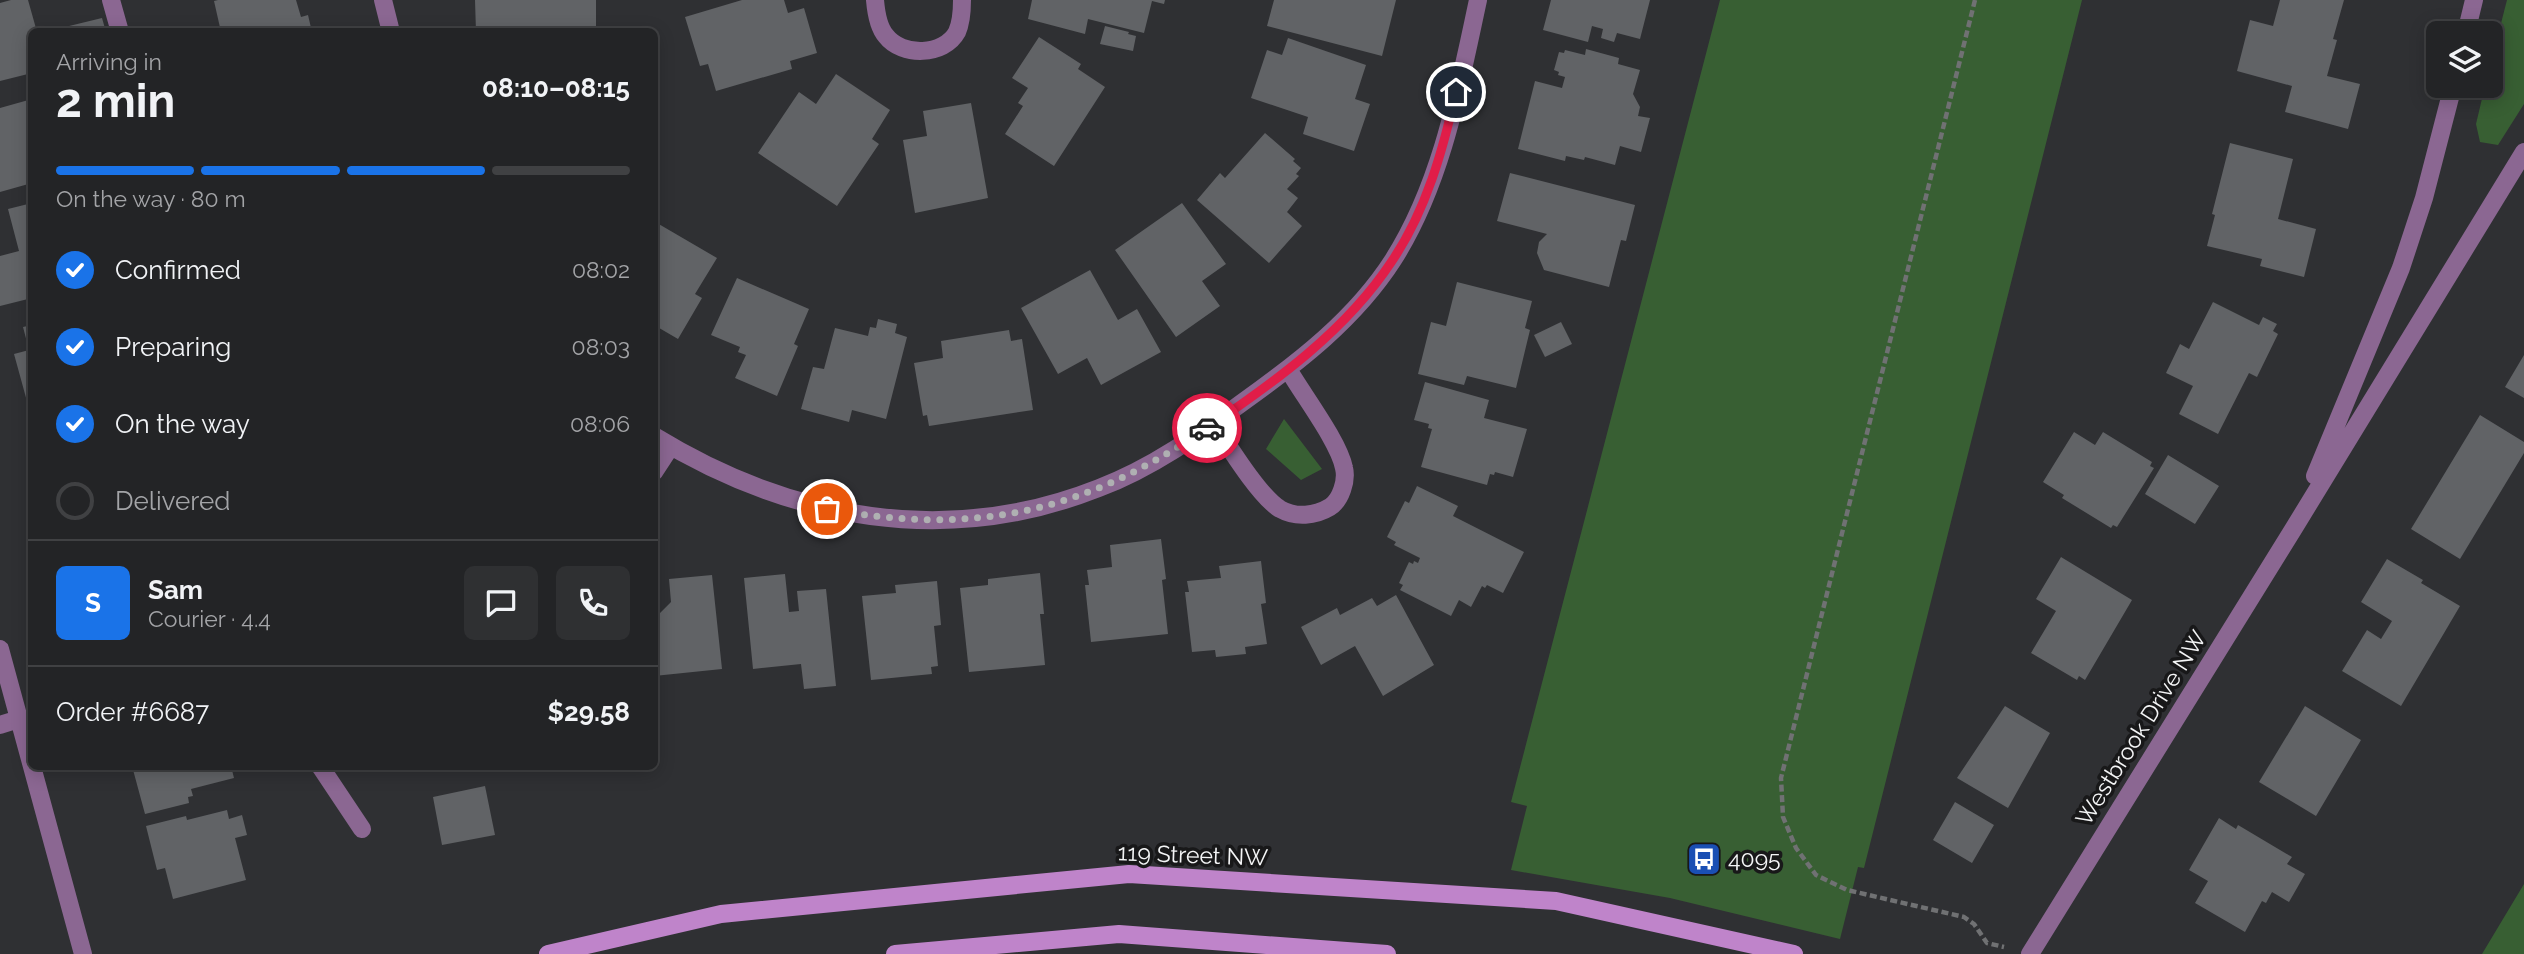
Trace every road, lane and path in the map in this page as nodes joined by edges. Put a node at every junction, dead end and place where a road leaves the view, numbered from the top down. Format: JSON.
{"nodes":[{"id":1,"x":111,"y":0,"type":"edge"},
{"id":2,"x":383,"y":0,"type":"edge"},
{"id":3,"x":875,"y":0,"type":"edge"},
{"id":4,"x":962,"y":0,"type":"edge"},
{"id":5,"x":1478,"y":0,"type":"edge"},
{"id":6,"x":1975,"y":0,"type":"edge"},
{"id":7,"x":2474,"y":0,"type":"edge"},
{"id":8,"x":2469,"y":21,"type":"edge"},
{"id":9,"x":119,"y":28,"type":"edge"},
{"id":10,"x":390,"y":28,"type":"edge"},
{"id":11,"x":2450,"y":98,"type":"edge"},
{"id":12,"x":2524,"y":152,"type":"edge"},
{"id":13,"x":1288,"y":369,"type":"junction"},
{"id":14,"x":1214,"y":424,"type":"junction"},
{"id":15,"x":658,"y":438,"type":"edge"},
{"id":16,"x":671,"y":446,"type":"junction"},
{"id":17,"x":658,"y":466,"type":"edge"},
{"id":18,"x":2294,"y":528,"type":"junction"},
{"id":19,"x":0,"y":649,"type":"edge"},
{"id":20,"x":19,"y":719,"type":"junction"},
{"id":21,"x":0,"y":725,"type":"edge"},
{"id":22,"x":28,"y":753,"type":"edge"},
{"id":23,"x":33,"y":770,"type":"edge"},
{"id":24,"x":323,"y":770,"type":"edge"},
{"id":25,"x":362,"y":829,"type":"dead end"},
{"id":26,"x":1987,"y":943,"type":"dead end"},
{"id":27,"x":82,"y":954,"type":"edge"},
{"id":28,"x":548,"y":954,"type":"edge"},
{"id":29,"x":895,"y":954,"type":"edge"},
{"id":30,"x":1387,"y":954,"type":"edge"},
{"id":31,"x":1794,"y":954,"type":"edge"},
{"id":32,"x":2030,"y":954,"type":"edge"}],
"edges":[{"from":1,"to":9,"type":"street"},
{"from":2,"to":10,"type":"street"},
{"from":3,"to":4,"type":"street"},
{"from":5,"to":13,"type":"street"},
{"from":6,"to":26,"type":"path"},
{"from":7,"to":8,"type":"street"},
{"from":11,"to":18,"type":"street","name":"Westbrook Drive NW"},
{"from":12,"to":18,"type":"street","name":"Westbrook Drive NW"},
{"from":13,"to":14,"type":"street"},
{"from":13,"to":14,"type":"street"},
{"from":14,"to":16,"type":"street"},
{"from":15,"to":16,"type":"street"},
{"from":16,"to":17,"type":"street"},
{"from":18,"to":32,"type":"street","name":"Westbrook Drive NW"},
{"from":19,"to":20,"type":"street"},
{"from":20,"to":21,"type":"street"},
{"from":20,"to":22,"type":"street"},
{"from":23,"to":27,"type":"street"},
{"from":24,"to":25,"type":"street"},
{"from":28,"to":31,"type":"main road","name":"119 Street NW"},
{"from":29,"to":30,"type":"main road"}]}
